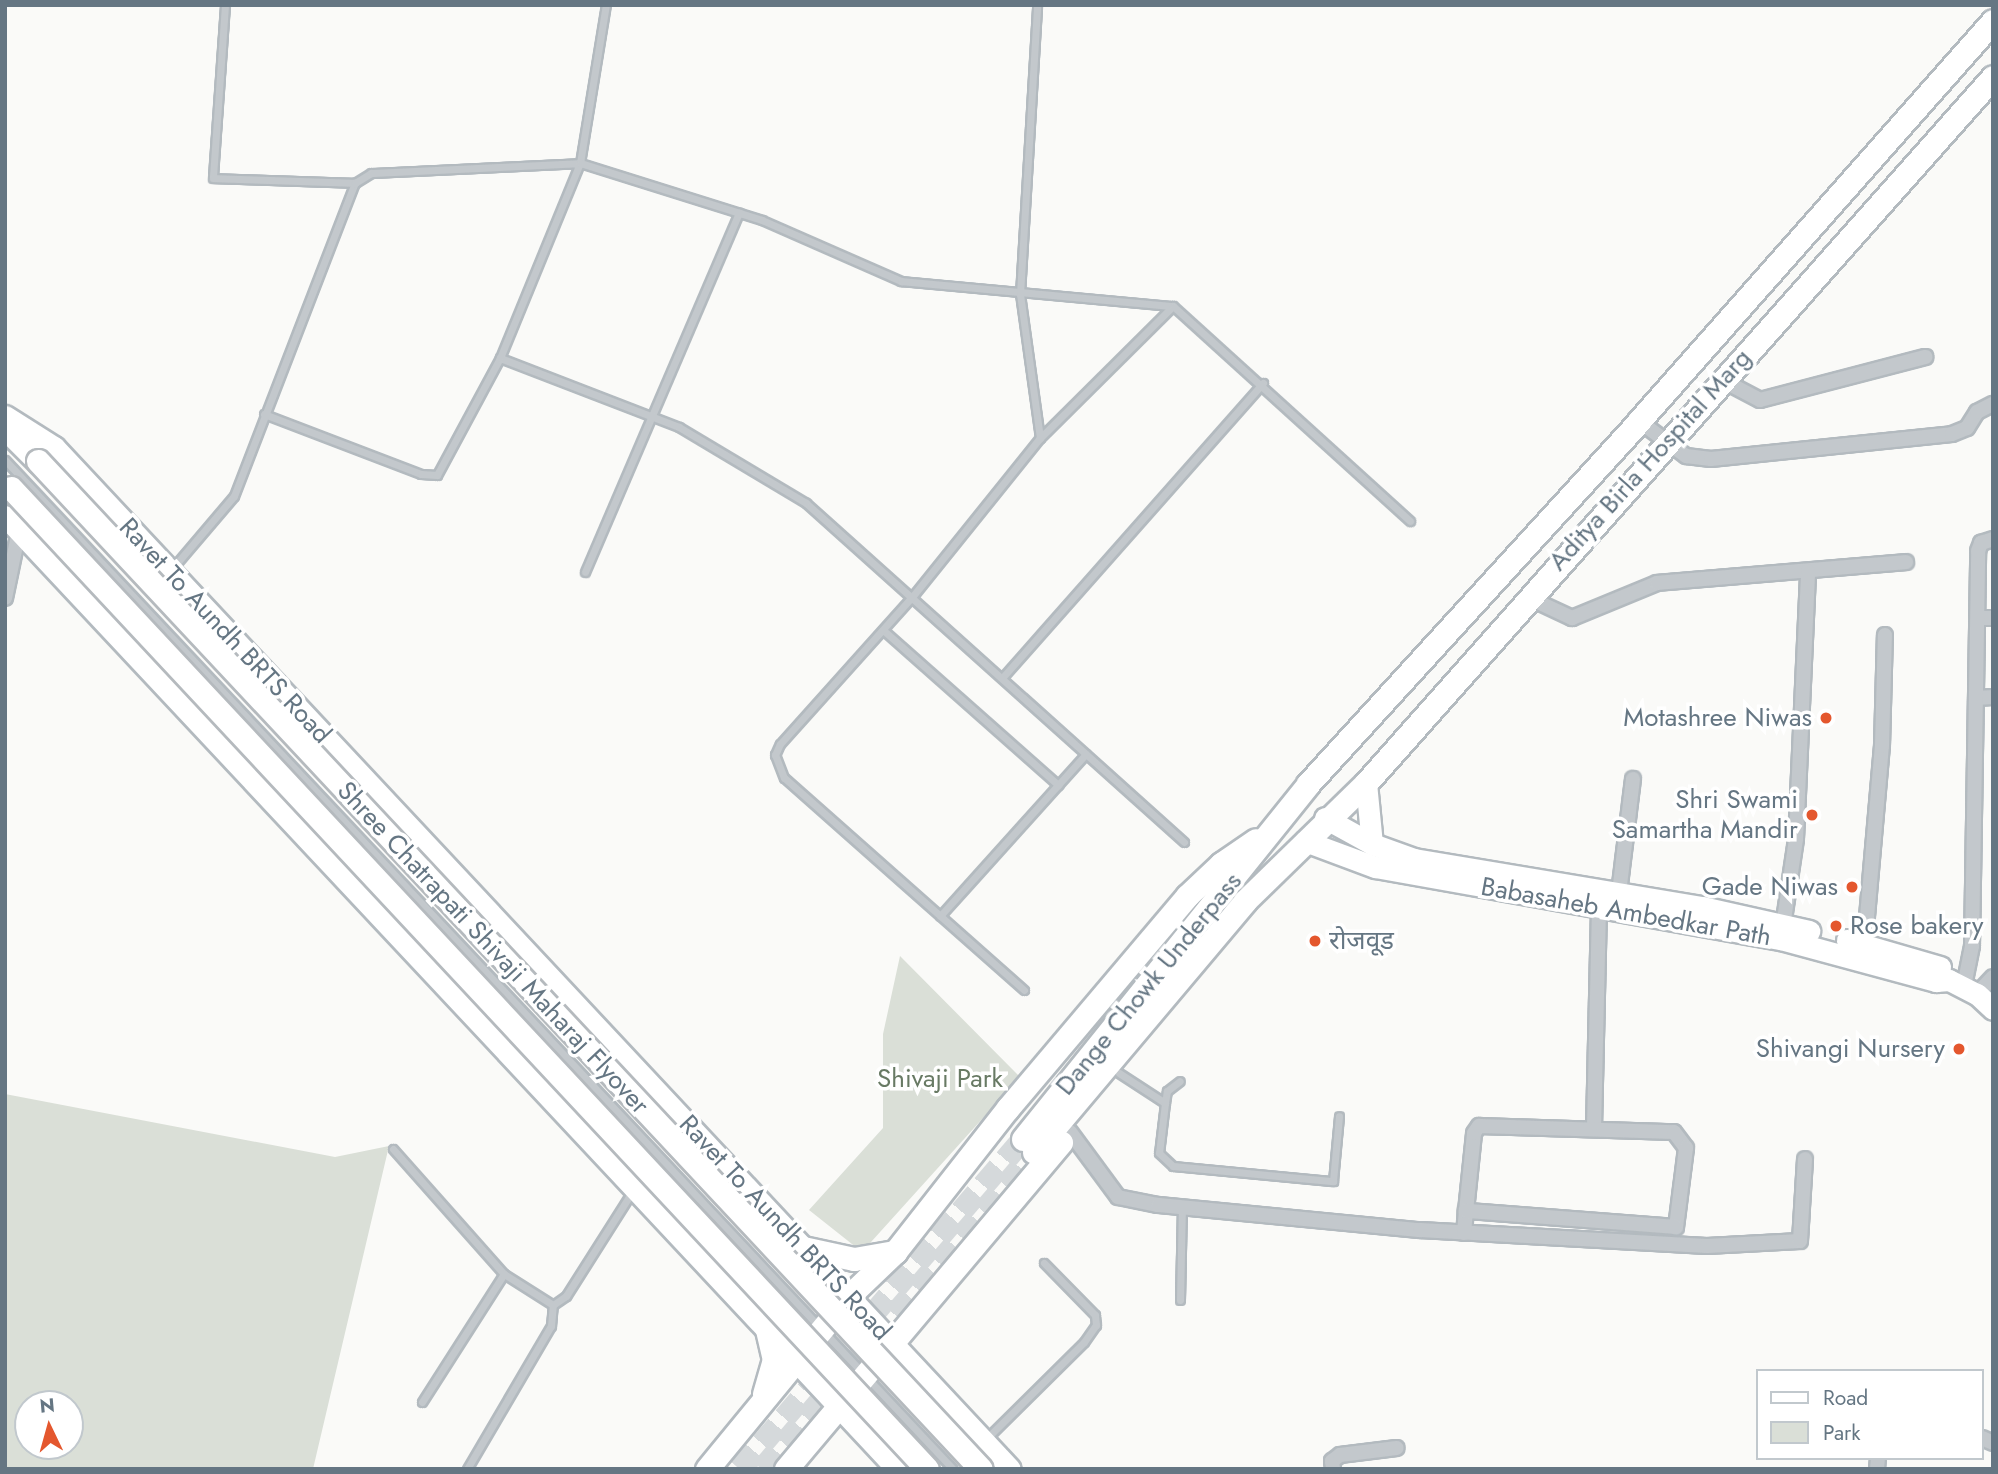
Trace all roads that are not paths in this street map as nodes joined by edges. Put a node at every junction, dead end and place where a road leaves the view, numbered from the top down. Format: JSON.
{"nodes":[{"id":1,"x":225,"y":5,"type":"edge"},
{"id":2,"x":606,"y":5,"type":"edge"},
{"id":3,"x":1037,"y":5,"type":"edge"},
{"id":4,"x":1993,"y":21,"type":"edge"},
{"id":5,"x":1993,"y":77,"type":"edge"},
{"id":6,"x":580,"y":163,"type":"junction"},
{"id":7,"x":355,"y":183,"type":"junction"},
{"id":8,"x":738,"y":213,"type":"junction"},
{"id":9,"x":1020,"y":294,"type":"junction"},
{"id":10,"x":1173,"y":306,"type":"junction"},
{"id":11,"x":1925,"y":356,"type":"dead end"},
{"id":12,"x":500,"y":358,"type":"junction"},
{"id":13,"x":1721,"y":380,"type":"junction"},
{"id":14,"x":1263,"y":383,"type":"junction"},
{"id":15,"x":1993,"y":404,"type":"edge"},
{"id":16,"x":264,"y":414,"type":"junction"},
{"id":17,"x":5,"y":416,"type":"edge"},
{"id":18,"x":653,"y":418,"type":"junction"},
{"id":19,"x":1639,"y":421,"type":"junction"},
{"id":20,"x":5,"y":428,"type":"edge"},
{"id":21,"x":1040,"y":438,"type":"junction"},
{"id":22,"x":1666,"y":442,"type":"junction"},
{"id":23,"x":5,"y":460,"type":"edge"},
{"id":24,"x":8,"y":486,"type":"edge"},
{"id":25,"x":1410,"y":521,"type":"dead end"},
{"id":26,"x":12,"y":523,"type":"edge"},
{"id":27,"x":1993,"y":539,"type":"edge"},
{"id":28,"x":1906,"y":562,"type":"dead end"},
{"id":29,"x":1808,"y":571,"type":"junction"},
{"id":30,"x":169,"y":572,"type":"junction"},
{"id":31,"x":584,"y":572,"type":"dead end"},
{"id":32,"x":912,"y":597,"type":"junction"},
{"id":33,"x":1527,"y":597,"type":"junction"},
{"id":34,"x":5,"y":598,"type":"edge"},
{"id":35,"x":1985,"y":618,"type":"edge"},
{"id":36,"x":883,"y":630,"type":"junction"},
{"id":37,"x":1885,"y":635,"type":"dead end"},
{"id":38,"x":1002,"y":678,"type":"junction"},
{"id":39,"x":1993,"y":697,"type":"edge"},
{"id":40,"x":1976,"y":698,"type":"junction"},
{"id":41,"x":1086,"y":754,"type":"junction"},
{"id":42,"x":1633,"y":779,"type":"dead end"},
{"id":43,"x":1366,"y":783,"type":"junction"},
{"id":44,"x":1058,"y":785,"type":"junction"},
{"id":45,"x":1325,"y":818,"type":"junction"},
{"id":46,"x":1273,"y":828,"type":"junction"},
{"id":47,"x":1305,"y":841,"type":"junction"},
{"id":48,"x":1184,"y":842,"type":"dead end"},
{"id":49,"x":1372,"y":844,"type":"junction"},
{"id":50,"x":1245,"y":901,"type":"junction"},
{"id":51,"x":1611,"y":905,"type":"junction"},
{"id":52,"x":940,"y":916,"type":"junction"},
{"id":53,"x":1782,"y":932,"type":"junction"},
{"id":54,"x":1864,"y":952,"type":"junction"},
{"id":55,"x":1993,"y":977,"type":"edge"},
{"id":56,"x":1024,"y":990,"type":"dead end"},
{"id":57,"x":1977,"y":994,"type":"edge"},
{"id":58,"x":1119,"y":1073,"type":"junction"},
{"id":59,"x":1180,"y":1081,"type":"dead end"},
{"id":60,"x":1165,"y":1103,"type":"junction"},
{"id":61,"x":1339,"y":1116,"type":"dead end"},
{"id":62,"x":1594,"y":1128,"type":"junction"},
{"id":63,"x":1070,"y":1132,"type":"junction"},
{"id":64,"x":393,"y":1149,"type":"dead end"},
{"id":65,"x":1805,"y":1159,"type":"dead end"},
{"id":66,"x":634,"y":1188,"type":"junction"},
{"id":67,"x":1182,"y":1207,"type":"junction"},
{"id":68,"x":1466,"y":1210,"type":"junction"},
{"id":69,"x":1464,"y":1233,"type":"junction"},
{"id":70,"x":803,"y":1248,"type":"junction"},
{"id":71,"x":895,"y":1252,"type":"junction"},
{"id":72,"x":1044,"y":1263,"type":"dead end"},
{"id":73,"x":504,"y":1274,"type":"junction"},
{"id":74,"x":849,"y":1296,"type":"junction"},
{"id":75,"x":1180,"y":1300,"type":"dead end"},
{"id":76,"x":553,"y":1305,"type":"junction"},
{"id":77,"x":767,"y":1329,"type":"junction"},
{"id":78,"x":823,"y":1329,"type":"junction"},
{"id":79,"x":891,"y":1341,"type":"junction"},
{"id":80,"x":798,"y":1360,"type":"junction"},
{"id":81,"x":864,"y":1374,"type":"junction"},
{"id":82,"x":762,"y":1400,"type":"junction"},
{"id":83,"x":422,"y":1402,"type":"dead end"},
{"id":84,"x":838,"y":1406,"type":"junction"},
{"id":85,"x":984,"y":1440,"type":"junction"},
{"id":86,"x":1397,"y":1448,"type":"dead end"},
{"id":87,"x":467,"y":1469,"type":"edge"},
{"id":88,"x":707,"y":1469,"type":"edge"},
{"id":89,"x":786,"y":1469,"type":"edge"},
{"id":90,"x":897,"y":1469,"type":"edge"},
{"id":91,"x":927,"y":1469,"type":"edge"},
{"id":92,"x":953,"y":1469,"type":"edge"},
{"id":93,"x":981,"y":1469,"type":"edge"},
{"id":94,"x":1010,"y":1469,"type":"edge"},
{"id":95,"x":1333,"y":1469,"type":"edge"}],
"edges":[{"from":1,"to":7,"type":"lane"},
{"from":2,"to":6,"type":"lane"},
{"from":3,"to":9,"type":"lane"},
{"from":4,"to":19,"type":"main road","name":"Aditya Birla Hospital Marg"},
{"from":5,"to":13,"type":"main road","name":"Aditya Birla Hospital Marg"},
{"from":6,"to":7,"type":"lane"},
{"from":6,"to":8,"type":"lane"},
{"from":6,"to":12,"type":"lane"},
{"from":7,"to":16,"type":"lane"},
{"from":8,"to":9,"type":"lane"},
{"from":8,"to":18,"type":"lane"},
{"from":9,"to":10,"type":"lane"},
{"from":9,"to":21,"type":"lane"},
{"from":10,"to":14,"type":"lane"},
{"from":10,"to":21,"type":"lane"},
{"from":11,"to":13,"type":"street"},
{"from":12,"to":16,"type":"lane"},
{"from":12,"to":18,"type":"lane"},
{"from":13,"to":22,"type":"main road","name":"Aditya Birla Hospital Marg"},
{"from":14,"to":25,"type":"lane"},
{"from":14,"to":38,"type":"lane"},
{"from":15,"to":22,"type":"street"},
{"from":16,"to":30,"type":"lane"},
{"from":17,"to":30,"type":"street","name":"Ravet To Aundh BRTS Road"},
{"from":18,"to":31,"type":"lane"},
{"from":18,"to":32,"type":"lane"},
{"from":19,"to":22,"type":"street"},
{"from":19,"to":46,"type":"main road","name":"Aditya Birla Hospital Marg"},
{"from":20,"to":93,"type":"main road","name":"Shree Chatrapati Shivaji Maharaj Flyover","bridge":true},
{"from":21,"to":32,"type":"lane"},
{"from":22,"to":33,"type":"main road","name":"Aditya Birla Hospital Marg"},
{"from":23,"to":78,"type":"lane"},
{"from":24,"to":91,"type":"main road","name":"Shree Chatrapati Shivaji Maharaj Flyover","bridge":true},
{"from":26,"to":34,"type":"street"},
{"from":26,"to":66,"type":"street"},
{"from":27,"to":35,"type":"street"},
{"from":28,"to":29,"type":"street"},
{"from":29,"to":33,"type":"street"},
{"from":29,"to":53,"type":"street"},
{"from":30,"to":70,"type":"street","name":"Ravet To Aundh BRTS Road"},
{"from":32,"to":36,"type":"lane"},
{"from":32,"to":38,"type":"lane"},
{"from":33,"to":43,"type":"main road","name":"Aditya Birla Hospital Marg"},
{"from":35,"to":40,"type":"street"},
{"from":36,"to":44,"type":"lane"},
{"from":36,"to":52,"type":"lane"},
{"from":37,"to":54,"type":"street"},
{"from":38,"to":41,"type":"lane"},
{"from":39,"to":40,"type":"street"},
{"from":40,"to":57,"type":"street"},
{"from":41,"to":44,"type":"lane"},
{"from":41,"to":48,"type":"lane"},
{"from":42,"to":51,"type":"street"},
{"from":43,"to":45,"type":"main road","name":"Aditya Birla Hospital Marg"},
{"from":43,"to":49,"type":"street"},
{"from":44,"to":52,"type":"lane"},
{"from":45,"to":47,"type":"main road","name":"Aditya Birla Hospital Marg"},
{"from":45,"to":49,"type":"street","name":"Babasaheb Ambedkar Path"},
{"from":46,"to":50,"type":"main road","name":"Dange Chowk Underpass"},
{"from":46,"to":71,"type":"main road"},
{"from":47,"to":50,"type":"main road","name":"Dange Chowk Underpass"},
{"from":47,"to":51,"type":"street","name":"Babasaheb Ambedkar Path"},
{"from":49,"to":51,"type":"street","name":"Babasaheb Ambedkar Path"},
{"from":50,"to":58,"type":"main road"},
{"from":51,"to":53,"type":"street","name":"Babasaheb Ambedkar Path"},
{"from":51,"to":62,"type":"street"},
{"from":52,"to":56,"type":"lane"},
{"from":53,"to":54,"type":"street","name":"Babasaheb Ambedkar Path"},
{"from":54,"to":57,"type":"street","name":"Babasaheb Ambedkar Path"},
{"from":55,"to":57,"type":"street"},
{"from":58,"to":60,"type":"lane"},
{"from":58,"to":63,"type":"main road"},
{"from":59,"to":60,"type":"lane"},
{"from":60,"to":61,"type":"lane"},
{"from":62,"to":68,"type":"street"},
{"from":62,"to":68,"type":"street"},
{"from":63,"to":67,"type":"street"},
{"from":63,"to":79,"type":"main road"},
{"from":64,"to":73,"type":"lane"},
{"from":65,"to":69,"type":"street"},
{"from":66,"to":76,"type":"lane"},
{"from":66,"to":77,"type":"street"},
{"from":67,"to":69,"type":"street"},
{"from":67,"to":75,"type":"lane"},
{"from":68,"to":69,"type":"street"},
{"from":70,"to":71,"type":"main road"},
{"from":70,"to":74,"type":"street","name":"Ravet To Aundh BRTS Road"},
{"from":71,"to":74,"type":"main road"},
{"from":72,"to":85,"type":"lane"},
{"from":73,"to":76,"type":"lane"},
{"from":73,"to":83,"type":"lane"},
{"from":74,"to":78,"type":"main road"},
{"from":74,"to":79,"type":"street","name":"Ravet To Aundh BRTS Road"},
{"from":76,"to":87,"type":"lane"},
{"from":77,"to":80,"type":"street"},
{"from":77,"to":82,"type":"main road"},
{"from":78,"to":80,"type":"main road"},
{"from":78,"to":81,"type":"lane"},
{"from":79,"to":81,"type":"main road"},
{"from":79,"to":85,"type":"street","name":"Ravet To Aundh BRTS Road"},
{"from":80,"to":82,"type":"main road"},
{"from":80,"to":84,"type":"street"},
{"from":81,"to":84,"type":"main road"},
{"from":81,"to":92,"type":"lane"},
{"from":82,"to":88,"type":"main road"},
{"from":84,"to":89,"type":"main road"},
{"from":84,"to":90,"type":"street"},
{"from":85,"to":94,"type":"street","name":"Ravet To Aundh BRTS Road"},
{"from":86,"to":95,"type":"street"}]}
